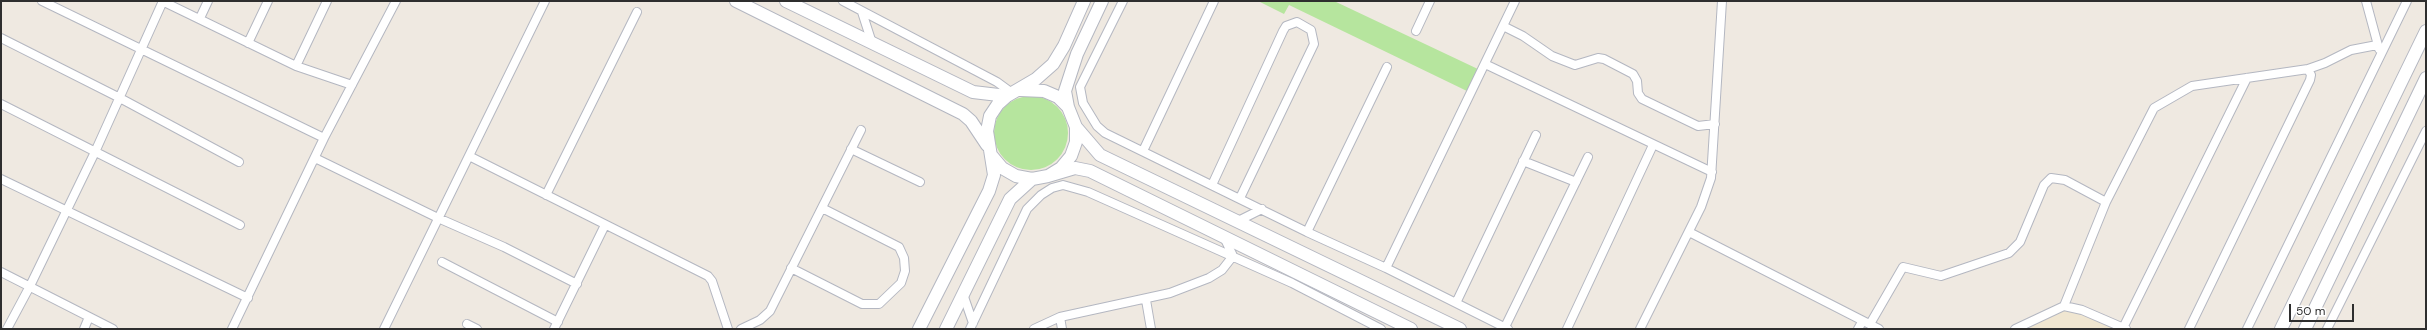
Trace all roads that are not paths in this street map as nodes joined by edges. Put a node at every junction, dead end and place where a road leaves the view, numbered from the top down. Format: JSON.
{"nodes":[{"id":1,"x":42,"y":1,"type":"edge"},
{"id":2,"x":163,"y":1,"type":"edge"},
{"id":3,"x":208,"y":1,"type":"edge"},
{"id":4,"x":268,"y":1,"type":"edge"},
{"id":5,"x":327,"y":1,"type":"edge"},
{"id":6,"x":396,"y":1,"type":"edge"},
{"id":7,"x":545,"y":1,"type":"edge"},
{"id":8,"x":736,"y":1,"type":"edge"},
{"id":9,"x":786,"y":1,"type":"edge"},
{"id":10,"x":843,"y":1,"type":"edge"},
{"id":11,"x":1084,"y":1,"type":"edge"},
{"id":12,"x":1102,"y":1,"type":"edge"},
{"id":13,"x":1123,"y":1,"type":"edge"},
{"id":14,"x":1214,"y":1,"type":"edge"},
{"id":15,"x":1430,"y":1,"type":"edge"},
{"id":16,"x":1515,"y":1,"type":"edge"},
{"id":17,"x":1722,"y":1,"type":"edge"},
{"id":18,"x":2366,"y":1,"type":"edge"},
{"id":19,"x":2408,"y":1,"type":"edge"},
{"id":20,"x":637,"y":12,"type":"dead end"},
{"id":21,"x":862,"y":12,"type":"junction"},
{"id":22,"x":200,"y":18,"type":"junction"},
{"id":23,"x":1503,"y":26,"type":"junction"},
{"id":24,"x":1416,"y":31,"type":"dead end"},
{"id":25,"x":2426,"y":32,"type":"edge"},
{"id":26,"x":1,"y":38,"type":"edge"},
{"id":27,"x":248,"y":43,"type":"junction"},
{"id":28,"x":872,"y":43,"type":"junction"},
{"id":29,"x":2377,"y":45,"type":"junction"},
{"id":30,"x":140,"y":50,"type":"junction"},
{"id":31,"x":2383,"y":55,"type":"junction"},
{"id":32,"x":1485,"y":64,"type":"junction"},
{"id":33,"x":296,"y":66,"type":"junction"},
{"id":34,"x":1387,"y":67,"type":"dead end"},
{"id":35,"x":2308,"y":68,"type":"junction"},
{"id":36,"x":2247,"y":78,"type":"junction"},
{"id":37,"x":2426,"y":78,"type":"edge"},
{"id":38,"x":352,"y":85,"type":"junction"},
{"id":39,"x":1012,"y":93,"type":"junction"},
{"id":40,"x":118,"y":97,"type":"junction"},
{"id":41,"x":1,"y":104,"type":"edge"},
{"id":42,"x":1068,"y":107,"type":"junction"},
{"id":43,"x":1715,"y":124,"type":"junction"},
{"id":44,"x":1076,"y":127,"type":"junction"},
{"id":45,"x":861,"y":130,"type":"dead end"},
{"id":46,"x":2426,"y":131,"type":"edge"},
{"id":47,"x":1536,"y":135,"type":"dead end"},
{"id":48,"x":324,"y":138,"type":"junction"},
{"id":49,"x":1653,"y":145,"type":"junction"},
{"id":50,"x":851,"y":149,"type":"junction"},
{"id":51,"x":990,"y":150,"type":"junction"},
{"id":52,"x":1143,"y":151,"type":"junction"},
{"id":53,"x":95,"y":152,"type":"junction"},
{"id":54,"x":469,"y":156,"type":"junction"},
{"id":55,"x":1588,"y":157,"type":"dead end"},
{"id":56,"x":315,"y":158,"type":"junction"},
{"id":57,"x":1524,"y":161,"type":"junction"},
{"id":58,"x":239,"y":162,"type":"dead end"},
{"id":59,"x":1712,"y":172,"type":"junction"},
{"id":60,"x":1048,"y":176,"type":"junction"},
{"id":61,"x":1,"y":179,"type":"edge"},
{"id":62,"x":1032,"y":179,"type":"junction"},
{"id":63,"x":920,"y":182,"type":"dead end"},
{"id":64,"x":1576,"y":182,"type":"junction"},
{"id":65,"x":1212,"y":185,"type":"junction"},
{"id":66,"x":546,"y":195,"type":"junction"},
{"id":67,"x":1240,"y":198,"type":"junction"},
{"id":68,"x":2106,"y":202,"type":"junction"},
{"id":69,"x":822,"y":208,"type":"junction"},
{"id":70,"x":1262,"y":208,"type":"junction"},
{"id":71,"x":66,"y":212,"type":"junction"},
{"id":72,"x":438,"y":218,"type":"junction"},
{"id":73,"x":1238,"y":221,"type":"junction"},
{"id":74,"x":240,"y":225,"type":"dead end"},
{"id":75,"x":605,"y":225,"type":"junction"},
{"id":76,"x":1307,"y":232,"type":"junction"},
{"id":77,"x":1689,"y":232,"type":"junction"},
{"id":78,"x":1224,"y":237,"type":"junction"},
{"id":79,"x":1233,"y":256,"type":"junction"},
{"id":80,"x":442,"y":262,"type":"dead end"},
{"id":81,"x":791,"y":268,"type":"junction"},
{"id":82,"x":1386,"y":268,"type":"junction"},
{"id":83,"x":1,"y":272,"type":"edge"},
{"id":84,"x":576,"y":284,"type":"junction"},
{"id":85,"x":30,"y":286,"type":"junction"},
{"id":86,"x":964,"y":294,"type":"junction"},
{"id":87,"x":248,"y":298,"type":"junction"},
{"id":88,"x":1146,"y":300,"type":"junction"},
{"id":89,"x":1456,"y":303,"type":"junction"},
{"id":90,"x":2064,"y":306,"type":"junction"},
{"id":91,"x":90,"y":317,"type":"junction"},
{"id":92,"x":1060,"y":317,"type":"junction"},
{"id":93,"x":466,"y":324,"type":"dead end"},
{"id":94,"x":1870,"y":324,"type":"junction"},
{"id":95,"x":1860,"y":325,"type":"edge"},
{"id":96,"x":556,"y":326,"type":"edge"},
{"id":97,"x":972,"y":326,"type":"edge"},
{"id":98,"x":1507,"y":328,"type":"edge"},
{"id":99,"x":2124,"y":328,"type":"edge"},
{"id":100,"x":7,"y":329,"type":"edge"},
{"id":101,"x":84,"y":329,"type":"edge"},
{"id":102,"x":113,"y":329,"type":"edge"},
{"id":103,"x":232,"y":329,"type":"edge"},
{"id":104,"x":384,"y":329,"type":"edge"},
{"id":105,"x":477,"y":329,"type":"edge"},
{"id":106,"x":728,"y":329,"type":"edge"},
{"id":107,"x":741,"y":329,"type":"edge"},
{"id":108,"x":919,"y":329,"type":"edge"},
{"id":109,"x":946,"y":329,"type":"edge"},
{"id":110,"x":1034,"y":329,"type":"edge"},
{"id":111,"x":1062,"y":329,"type":"edge"},
{"id":112,"x":1151,"y":329,"type":"edge"},
{"id":113,"x":1381,"y":329,"type":"edge"},
{"id":114,"x":1411,"y":329,"type":"edge"},
{"id":115,"x":1460,"y":329,"type":"edge"},
{"id":116,"x":1567,"y":329,"type":"edge"},
{"id":117,"x":1640,"y":329,"type":"edge"},
{"id":118,"x":1879,"y":329,"type":"edge"},
{"id":119,"x":2015,"y":329,"type":"edge"},
{"id":120,"x":2189,"y":329,"type":"edge"},
{"id":121,"x":2247,"y":329,"type":"edge"},
{"id":122,"x":2281,"y":329,"type":"edge"},
{"id":123,"x":2305,"y":329,"type":"edge"},
{"id":124,"x":2327,"y":329,"type":"edge"}],
"edges":[{"from":1,"to":30,"type":"street"},
{"from":2,"to":22,"type":"street"},
{"from":2,"to":30,"type":"street"},
{"from":3,"to":22,"type":"street"},
{"from":4,"to":27,"type":"street"},
{"from":5,"to":33,"type":"street"},
{"from":6,"to":38,"type":"street"},
{"from":7,"to":54,"type":"street"},
{"from":8,"to":51,"type":"street"},
{"from":9,"to":28,"type":"street"},
{"from":10,"to":21,"type":"street"},
{"from":11,"to":39,"type":"street"},
{"from":12,"to":42,"type":"street"},
{"from":13,"to":52,"type":"street"},
{"from":14,"to":52,"type":"street"},
{"from":15,"to":24,"type":"street"},
{"from":16,"to":23,"type":"street"},
{"from":17,"to":43,"type":"street"},
{"from":18,"to":29,"type":"street"},
{"from":19,"to":31,"type":"street"},
{"from":20,"to":66,"type":"street"},
{"from":21,"to":28,"type":"street"},
{"from":21,"to":39,"type":"street"},
{"from":22,"to":27,"type":"street"},
{"from":23,"to":32,"type":"street"},
{"from":23,"to":43,"type":"street"},
{"from":25,"to":122,"type":"street"},
{"from":26,"to":40,"type":"street"},
{"from":27,"to":33,"type":"street"},
{"from":28,"to":39,"type":"street"},
{"from":29,"to":31,"type":"street"},
{"from":29,"to":35,"type":"street"},
{"from":30,"to":40,"type":"street"},
{"from":30,"to":48,"type":"street"},
{"from":31,"to":121,"type":"street"},
{"from":32,"to":49,"type":"street"},
{"from":32,"to":82,"type":"street"},
{"from":33,"to":38,"type":"street"},
{"from":34,"to":76,"type":"street"},
{"from":35,"to":36,"type":"street"},
{"from":35,"to":120,"type":"street"},
{"from":36,"to":68,"type":"street"},
{"from":36,"to":99,"type":"street"},
{"from":37,"to":123,"type":"street"},
{"from":38,"to":48,"type":"street"},
{"from":39,"to":42,"type":"street"},
{"from":39,"to":51,"type":"street"},
{"from":40,"to":53,"type":"street"},
{"from":40,"to":58,"type":"street"},
{"from":41,"to":53,"type":"street"},
{"from":42,"to":44,"type":"street"},
{"from":43,"to":59,"type":"street"},
{"from":44,"to":60,"type":"street"},
{"from":44,"to":73,"type":"street"},
{"from":45,"to":50,"type":"street"},
{"from":46,"to":124,"type":"street"},
{"from":47,"to":57,"type":"street"},
{"from":48,"to":56,"type":"street"},
{"from":49,"to":59,"type":"street"},
{"from":49,"to":116,"type":"street"},
{"from":50,"to":63,"type":"street"},
{"from":50,"to":69,"type":"street"},
{"from":51,"to":62,"type":"street"},
{"from":51,"to":108,"type":"street"},
{"from":52,"to":65,"type":"street"},
{"from":53,"to":71,"type":"street"},
{"from":53,"to":74,"type":"street"},
{"from":54,"to":66,"type":"street"},
{"from":54,"to":72,"type":"street"},
{"from":55,"to":64,"type":"street"},
{"from":56,"to":72,"type":"street"},
{"from":56,"to":87,"type":"street"},
{"from":57,"to":64,"type":"street"},
{"from":57,"to":89,"type":"street"},
{"from":59,"to":77,"type":"street"},
{"from":60,"to":62,"type":"street"},
{"from":60,"to":78,"type":"street"},
{"from":61,"to":71,"type":"street"},
{"from":62,"to":86,"type":"street"},
{"from":64,"to":98,"type":"street"},
{"from":65,"to":67,"type":"street"},
{"from":65,"to":67,"type":"street"},
{"from":66,"to":75,"type":"street"},
{"from":67,"to":70,"type":"street"},
{"from":68,"to":90,"type":"street"},
{"from":68,"to":94,"type":"street"},
{"from":69,"to":81,"type":"street"},
{"from":69,"to":81,"type":"street"},
{"from":70,"to":73,"type":"street"},
{"from":70,"to":76,"type":"street"},
{"from":71,"to":85,"type":"street"},
{"from":71,"to":87,"type":"street"},
{"from":72,"to":84,"type":"street"},
{"from":72,"to":104,"type":"street"},
{"from":73,"to":115,"type":"street"},
{"from":75,"to":84,"type":"street"},
{"from":75,"to":106,"type":"street"},
{"from":76,"to":82,"type":"street"},
{"from":77,"to":95,"type":"street"},
{"from":77,"to":117,"type":"street"},
{"from":78,"to":79,"type":"street"},
{"from":78,"to":114,"type":"street"},
{"from":79,"to":88,"type":"street"},
{"from":79,"to":97,"type":"street"},
{"from":79,"to":113,"type":"street"},
{"from":80,"to":96,"type":"street"},
{"from":81,"to":107,"type":"street"},
{"from":82,"to":89,"type":"street"},
{"from":83,"to":85,"type":"street"},
{"from":84,"to":96,"type":"street"},
{"from":85,"to":91,"type":"street"},
{"from":85,"to":100,"type":"street"},
{"from":86,"to":97,"type":"street"},
{"from":86,"to":109,"type":"street"},
{"from":87,"to":103,"type":"street"},
{"from":88,"to":92,"type":"street"},
{"from":88,"to":112,"type":"street"},
{"from":89,"to":98,"type":"street"},
{"from":90,"to":99,"type":"street"},
{"from":90,"to":119,"type":"street"},
{"from":91,"to":101,"type":"street"},
{"from":91,"to":102,"type":"street"},
{"from":92,"to":110,"type":"street"},
{"from":92,"to":111,"type":"street"},
{"from":93,"to":105,"type":"street"},
{"from":94,"to":95,"type":"street"},
{"from":94,"to":118,"type":"street"}]}
